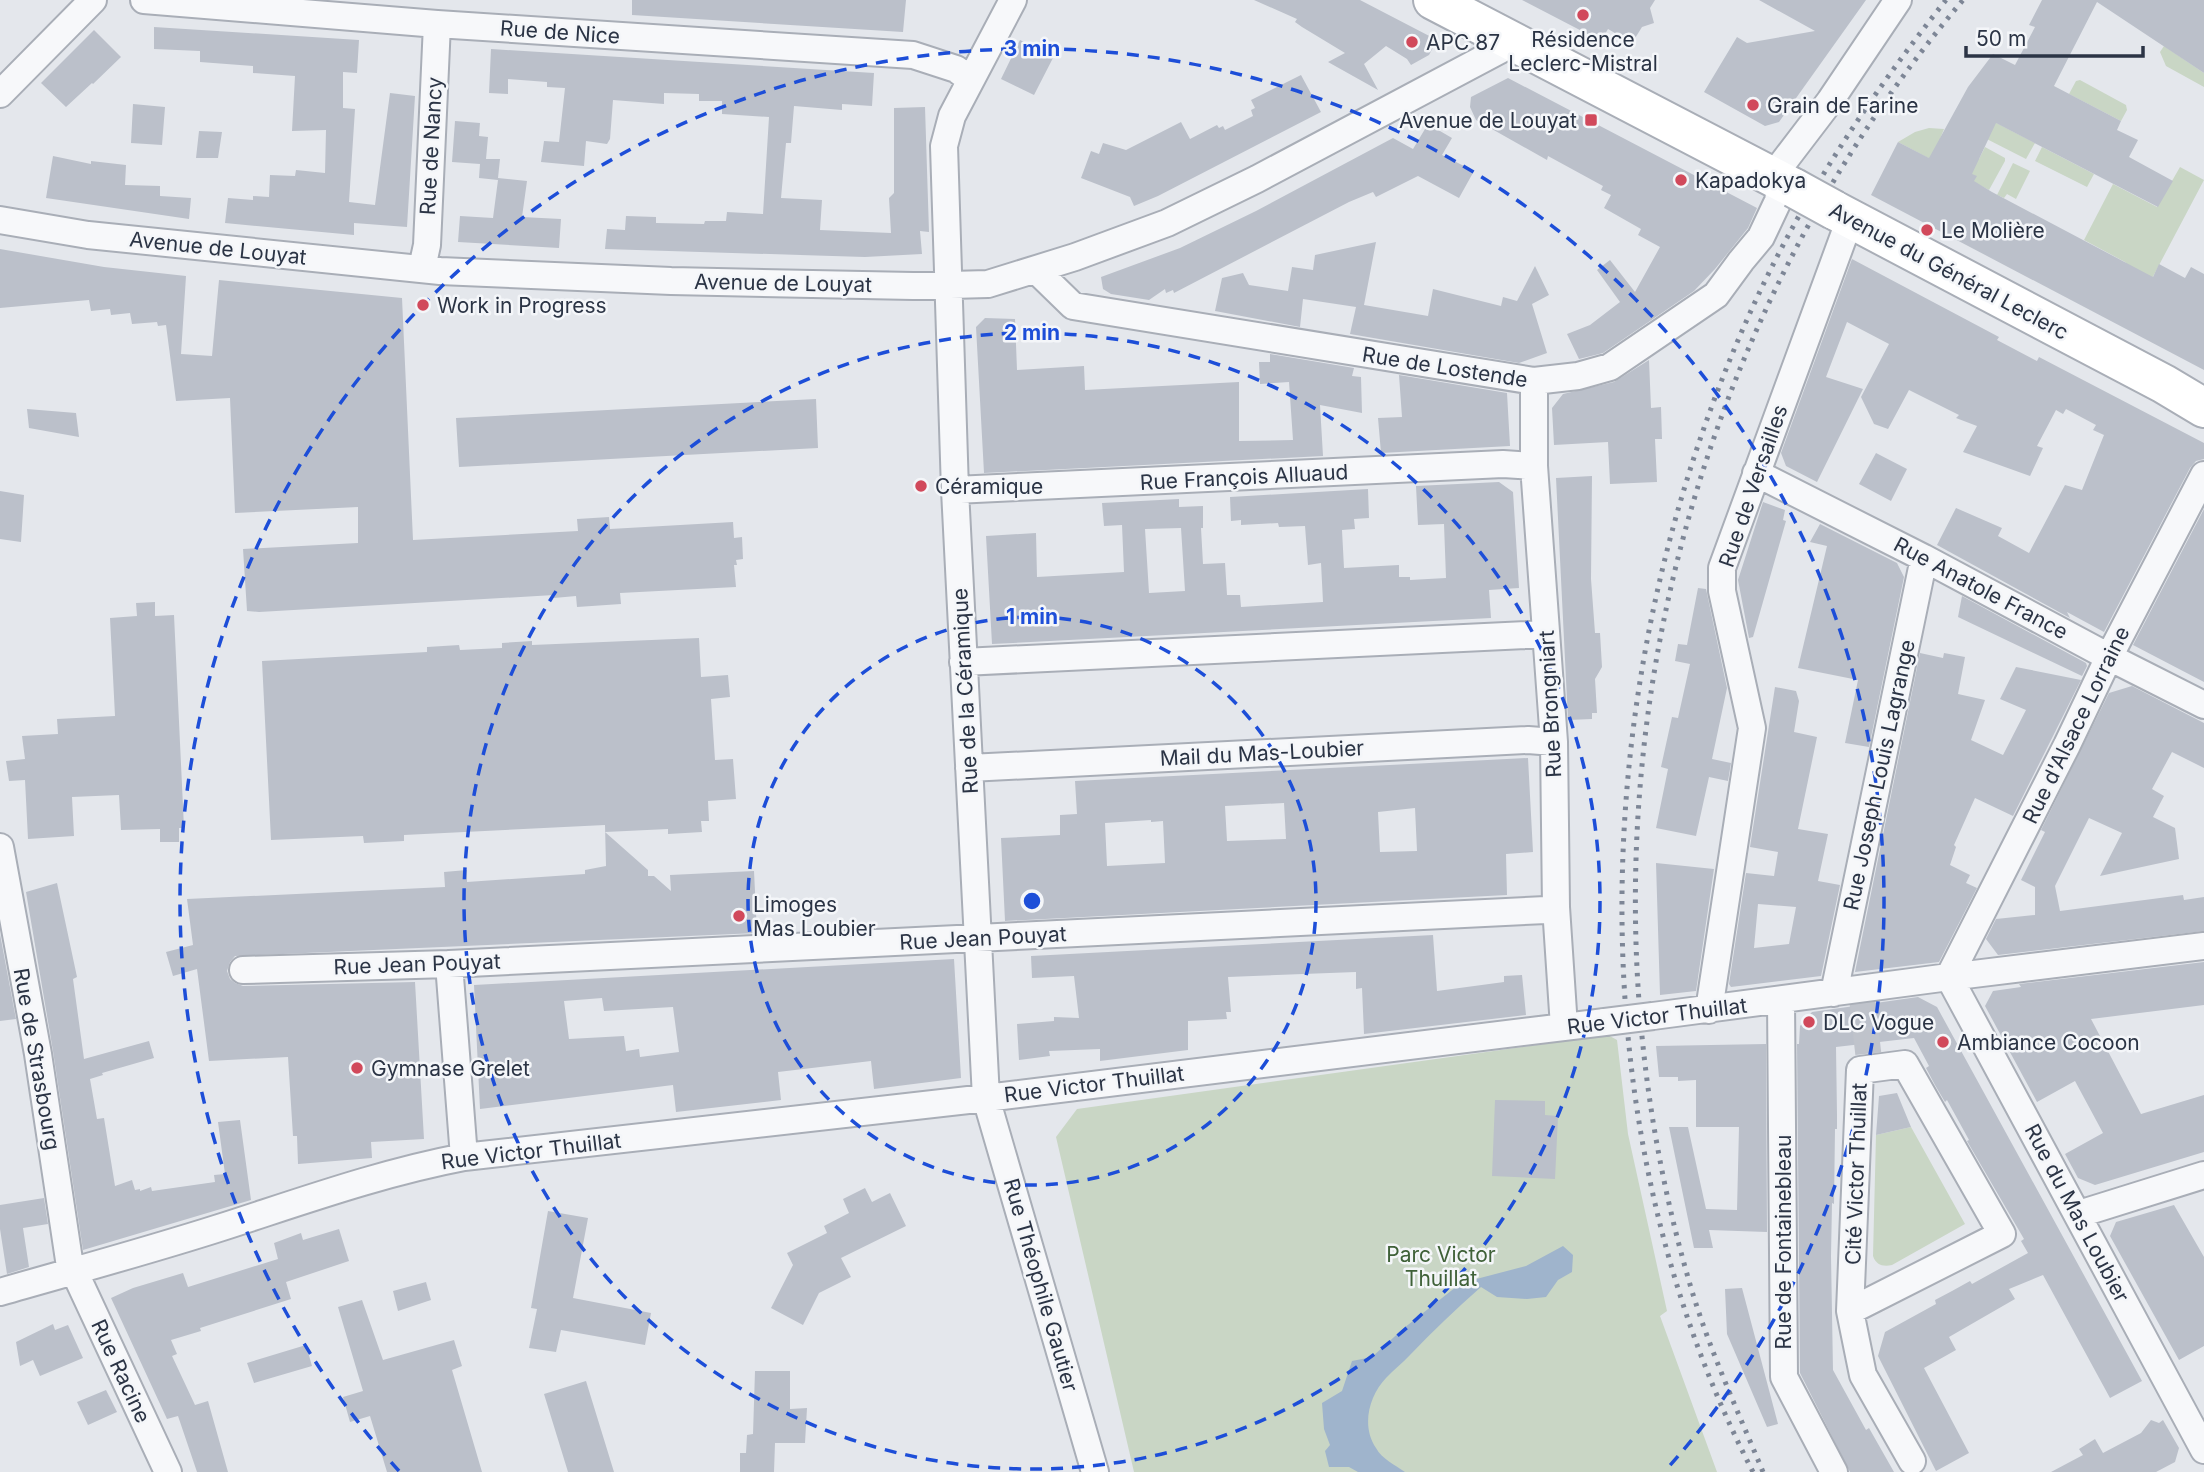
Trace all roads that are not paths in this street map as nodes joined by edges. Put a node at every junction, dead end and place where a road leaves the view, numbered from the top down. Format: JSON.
{"nodes":[{"id":1,"x":93,"y":0,"type":"edge"},
{"id":2,"x":144,"y":0,"type":"edge"},
{"id":3,"x":1013,"y":0,"type":"edge"},
{"id":4,"x":1898,"y":0,"type":"edge"},
{"id":5,"x":1437,"y":1,"type":"edge"},
{"id":6,"x":437,"y":24,"type":"junction"},
{"id":7,"x":1515,"y":43,"type":"junction"},
{"id":8,"x":971,"y":80,"type":"junction"},
{"id":9,"x":0,"y":94,"type":"edge"},
{"id":10,"x":1783,"y":182,"type":"junction"},
{"id":11,"x":1842,"y":215,"type":"junction"},
{"id":12,"x":0,"y":220,"type":"edge"},
{"id":13,"x":422,"y":268,"type":"junction"},
{"id":14,"x":1036,"y":270,"type":"junction"},
{"id":15,"x":948,"y":284,"type":"junction"},
{"id":16,"x":1534,"y":381,"type":"junction"},
{"id":17,"x":2204,"y":408,"type":"edge"},
{"id":18,"x":1534,"y":466,"type":"junction"},
{"id":19,"x":1756,"y":473,"type":"junction"},
{"id":20,"x":2204,"y":475,"type":"edge"},
{"id":21,"x":954,"y":490,"type":"junction"},
{"id":22,"x":1924,"y":558,"type":"junction"},
{"id":23,"x":1546,"y":634,"type":"junction"},
{"id":24,"x":2109,"y":657,"type":"junction"},
{"id":25,"x":963,"y":662,"type":"junction"},
{"id":26,"x":2204,"y":705,"type":"edge"},
{"id":27,"x":1554,"y":742,"type":"junction"},
{"id":28,"x":969,"y":768,"type":"junction"},
{"id":29,"x":0,"y":847,"type":"edge"},
{"id":30,"x":1556,"y":907,"type":"junction"},
{"id":31,"x":979,"y":939,"type":"junction"},
{"id":32,"x":2204,"y":946,"type":"edge"},
{"id":33,"x":450,"y":964,"type":"junction"},
{"id":34,"x":243,"y":970,"type":"dead end"},
{"id":35,"x":1949,"y":976,"type":"junction"},
{"id":36,"x":1834,"y":993,"type":"junction"},
{"id":37,"x":1781,"y":1000,"type":"junction"},
{"id":38,"x":1709,"y":1010,"type":"junction"},
{"id":39,"x":1564,"y":1027,"type":"junction"},
{"id":40,"x":986,"y":1098,"type":"junction"},
{"id":41,"x":464,"y":1157,"type":"junction"},
{"id":42,"x":2204,"y":1175,"type":"edge"},
{"id":43,"x":2078,"y":1214,"type":"junction"},
{"id":44,"x":74,"y":1271,"type":"junction"},
{"id":45,"x":0,"y":1292,"type":"edge"},
{"id":46,"x":1850,"y":1311,"type":"junction"},
{"id":47,"x":2204,"y":1450,"type":"edge"},
{"id":48,"x":1912,"y":1461,"type":"dead end"},
{"id":49,"x":168,"y":1472,"type":"edge"},
{"id":50,"x":1096,"y":1472,"type":"edge"},
{"id":51,"x":1834,"y":1472,"type":"edge"}],
"edges":[{"from":1,"to":9,"type":"street"},
{"from":2,"to":6,"type":"street","name":"Rue de Nice"},
{"from":3,"to":8,"type":"street","name":"Rue de la Céramique"},
{"from":4,"to":10,"type":"street"},
{"from":5,"to":7,"type":"main road","name":"Avenue du Général Leclerc"},
{"from":6,"to":8,"type":"street","name":"Rue de Nice"},
{"from":6,"to":13,"type":"street","name":"Rue de Nancy"},
{"from":7,"to":10,"type":"main road","name":"Avenue du Général Leclerc"},
{"from":7,"to":14,"type":"street","name":"Avenue de Louyat"},
{"from":8,"to":15,"type":"street","name":"Rue de la Céramique"},
{"from":10,"to":11,"type":"main road","name":"Avenue du Général Leclerc","bridge":true},
{"from":10,"to":16,"type":"street","name":"Rue de Lostende"},
{"from":11,"to":17,"type":"main road","name":"Avenue du Général Leclerc"},
{"from":11,"to":19,"type":"street","name":"Rue de Versailles"},
{"from":12,"to":13,"type":"street","name":"Avenue de Louyat"},
{"from":13,"to":15,"type":"street","name":"Avenue de Louyat"},
{"from":14,"to":15,"type":"street","name":"Avenue de Louyat"},
{"from":14,"to":16,"type":"street","name":"Rue de Lostende"},
{"from":15,"to":21,"type":"street","name":"Rue de la Céramique"},
{"from":16,"to":18,"type":"street","name":"Rue Brongniart"},
{"from":18,"to":21,"type":"street","name":"Rue François Alluaud"},
{"from":18,"to":23,"type":"street","name":"Rue Brongniart"},
{"from":19,"to":22,"type":"street","name":"Rue Anatole France"},
{"from":19,"to":38,"type":"street","name":"Rue de Versailles"},
{"from":20,"to":24,"type":"street","name":"Rue d'Alsace Lorraine"},
{"from":21,"to":25,"type":"street","name":"Rue de la Céramique"},
{"from":22,"to":24,"type":"street","name":"Rue Anatole France"},
{"from":22,"to":36,"type":"street","name":"Rue Joseph Louis Lagrange"},
{"from":23,"to":25,"type":"street"},
{"from":23,"to":27,"type":"street","name":"Rue Brongniart"},
{"from":24,"to":26,"type":"street","name":"Rue Anatole France"},
{"from":24,"to":35,"type":"street","name":"Rue d'Alsace Lorraine"},
{"from":25,"to":28,"type":"street","name":"Rue de la Céramique"},
{"from":27,"to":28,"type":"street","name":"Mail du Mas-Loubier"},
{"from":27,"to":30,"type":"street","name":"Rue Brongniart"},
{"from":28,"to":31,"type":"street","name":"Rue de la Céramique"},
{"from":29,"to":44,"type":"street","name":"Rue de Strasbourg"},
{"from":30,"to":31,"type":"street","name":"Rue Jean Pouyat"},
{"from":30,"to":39,"type":"street","name":"Rue Brongniart"},
{"from":31,"to":33,"type":"street","name":"Rue Jean Pouyat"},
{"from":31,"to":40,"type":"street","name":"Rue de la Céramique"},
{"from":32,"to":35,"type":"street","name":"Rue Victor Thuillat"},
{"from":33,"to":34,"type":"street","name":"Rue Jean Pouyat"},
{"from":33,"to":41,"type":"street"},
{"from":35,"to":36,"type":"street","name":"Rue Victor Thuillat"},
{"from":35,"to":43,"type":"street","name":"Rue du Mas Loubier"},
{"from":36,"to":37,"type":"street","name":"Rue Victor Thuillat"},
{"from":37,"to":38,"type":"street","name":"Rue Victor Thuillat"},
{"from":37,"to":51,"type":"street","name":"Rue de Fontainebleau"},
{"from":38,"to":39,"type":"street","name":"Rue Victor Thuillat","bridge":true},
{"from":39,"to":40,"type":"street","name":"Rue Victor Thuillat"},
{"from":40,"to":41,"type":"street","name":"Rue Victor Thuillat"},
{"from":40,"to":50,"type":"street","name":"Rue Théophile Gautier"},
{"from":41,"to":44,"type":"street","name":"Rue Victor Thuillat"},
{"from":42,"to":43,"type":"street"},
{"from":43,"to":47,"type":"street","name":"Rue du Mas Loubier"},
{"from":44,"to":45,"type":"street","name":"Rue Victor Thuillat"},
{"from":44,"to":49,"type":"street","name":"Rue Racine"},
{"from":46,"to":46,"type":"street","name":"Cité Victor Thuillat"},
{"from":46,"to":48,"type":"street","name":"Cité Victor Thuillat"}]}
